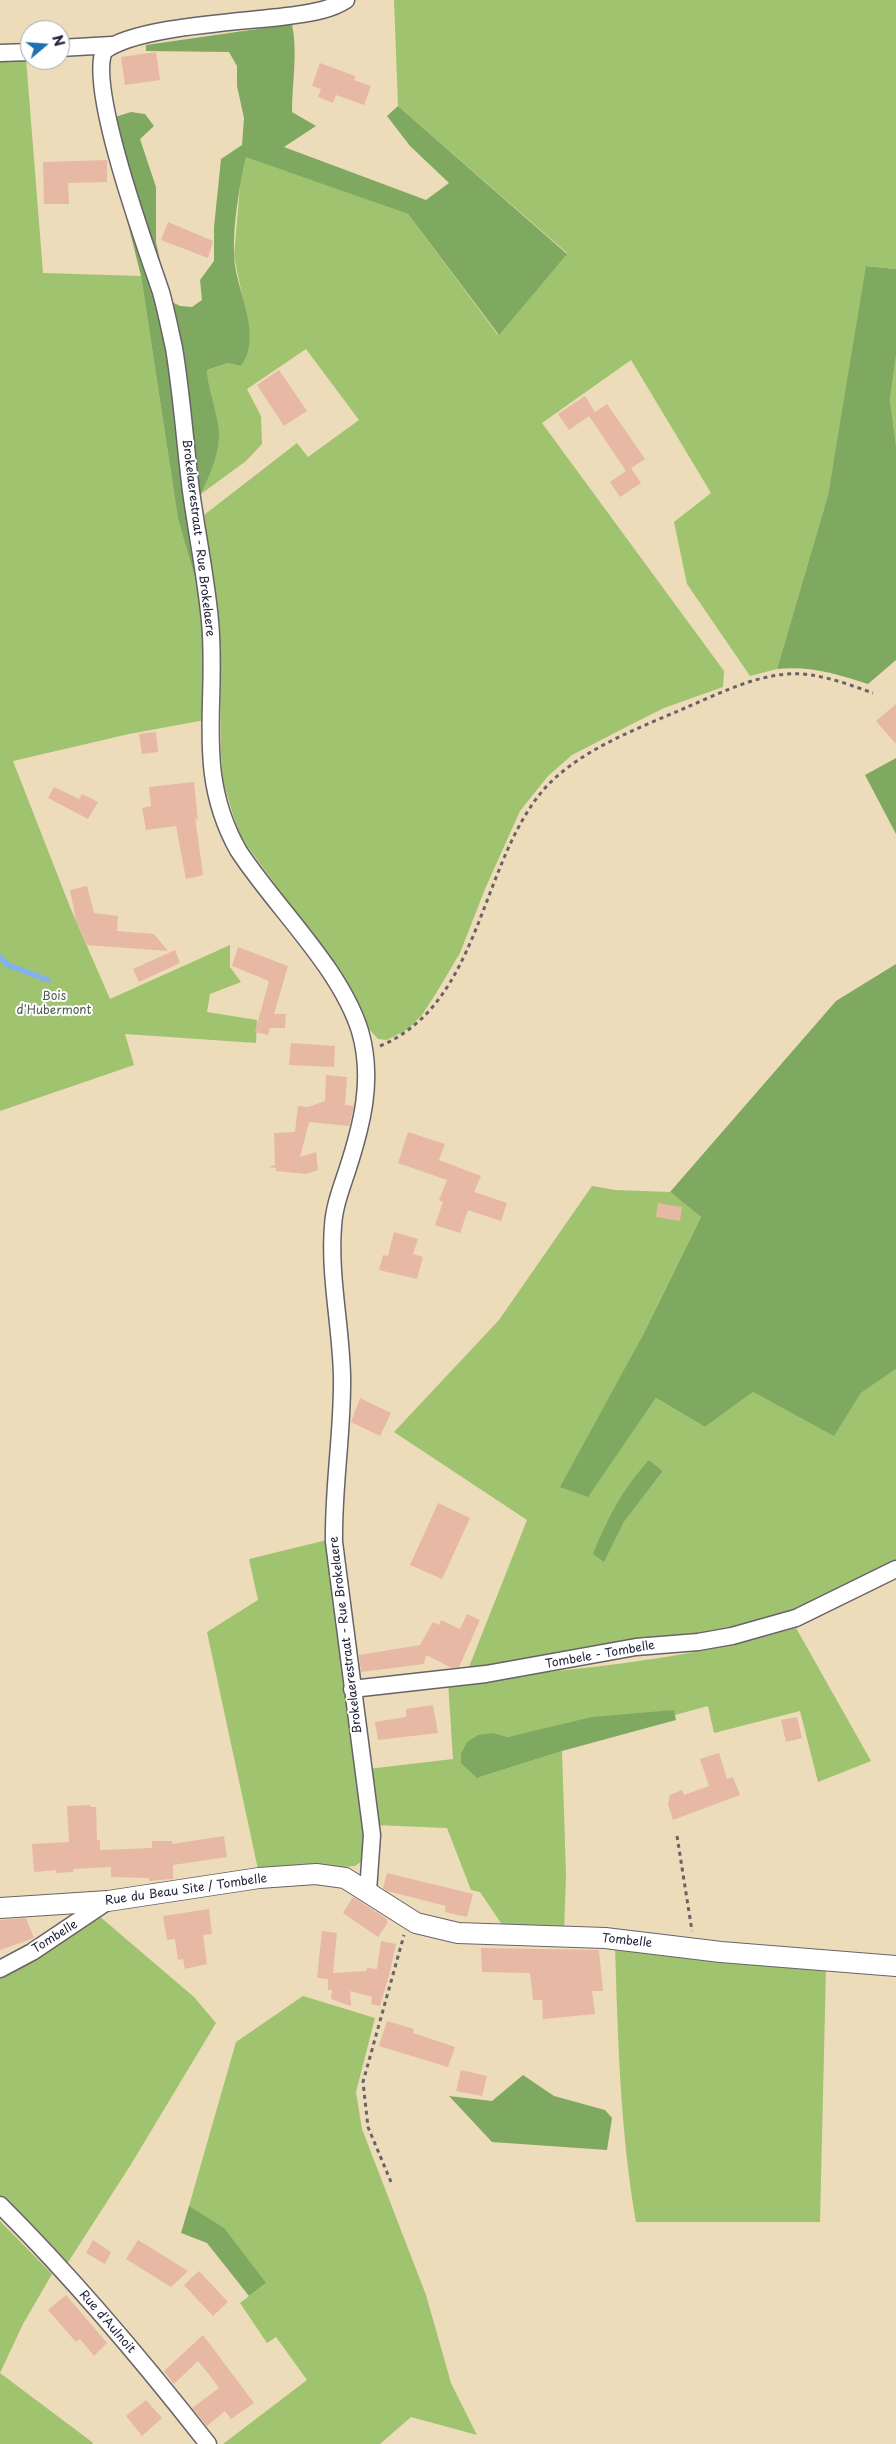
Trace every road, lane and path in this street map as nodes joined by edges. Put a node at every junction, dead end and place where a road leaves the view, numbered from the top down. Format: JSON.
{"nodes":[{"id":1,"x":346,"y":0,"type":"edge"},
{"id":2,"x":70,"y":48,"type":"edge"},
{"id":3,"x":108,"y":48,"type":"junction"},
{"id":4,"x":20,"y":52,"type":"edge"},
{"id":5,"x":0,"y":53,"type":"edge"},
{"id":6,"x":873,"y":693,"type":"dead end"},
{"id":7,"x":365,"y":1052,"type":"junction"},
{"id":8,"x":896,"y":1569,"type":"edge"},
{"id":9,"x":352,"y":1689,"type":"junction"},
{"id":10,"x":677,"y":1836,"type":"dead end"},
{"id":11,"x":368,"y":1891,"type":"junction"},
{"id":12,"x":108,"y":1901,"type":"junction"},
{"id":13,"x":0,"y":1908,"type":"edge"},
{"id":14,"x":409,"y":1918,"type":"junction"},
{"id":15,"x":694,"y":1949,"type":"junction"},
{"id":16,"x":896,"y":1966,"type":"edge"},
{"id":17,"x":0,"y":1969,"type":"edge"},
{"id":18,"x":391,"y":2182,"type":"dead end"},
{"id":19,"x":0,"y":2205,"type":"edge"},
{"id":20,"x":208,"y":2444,"type":"edge"}],
"edges":[{"from":1,"to":3,"type":"street"},
{"from":2,"to":3,"type":"street"},
{"from":3,"to":7,"type":"street","name":"Brokelaerestraat - Rue Brokelaere"},
{"from":4,"to":5,"type":"street"},
{"from":6,"to":7,"type":"path"},
{"from":7,"to":9,"type":"street","name":"Brokelaerestraat - Rue Brokelaere"},
{"from":8,"to":9,"type":"street","name":"Tombele - Tombelle"},
{"from":9,"to":11,"type":"street","name":"Brokelaerestraat - Rue Brokelaere"},
{"from":10,"to":15,"type":"path"},
{"from":11,"to":12,"type":"street","name":"Rue du Beau Site / Tombelle"},
{"from":11,"to":14,"type":"street","name":"Tombelle"},
{"from":12,"to":13,"type":"street","name":"Rue du Beau Site / Tombelle"},
{"from":12,"to":17,"type":"street","name":"Tombelle"},
{"from":14,"to":15,"type":"street","name":"Tombelle"},
{"from":14,"to":18,"type":"path"},
{"from":15,"to":16,"type":"street","name":"Tombelle"},
{"from":19,"to":20,"type":"street","name":"Rue d'Aulnoit"}]}
